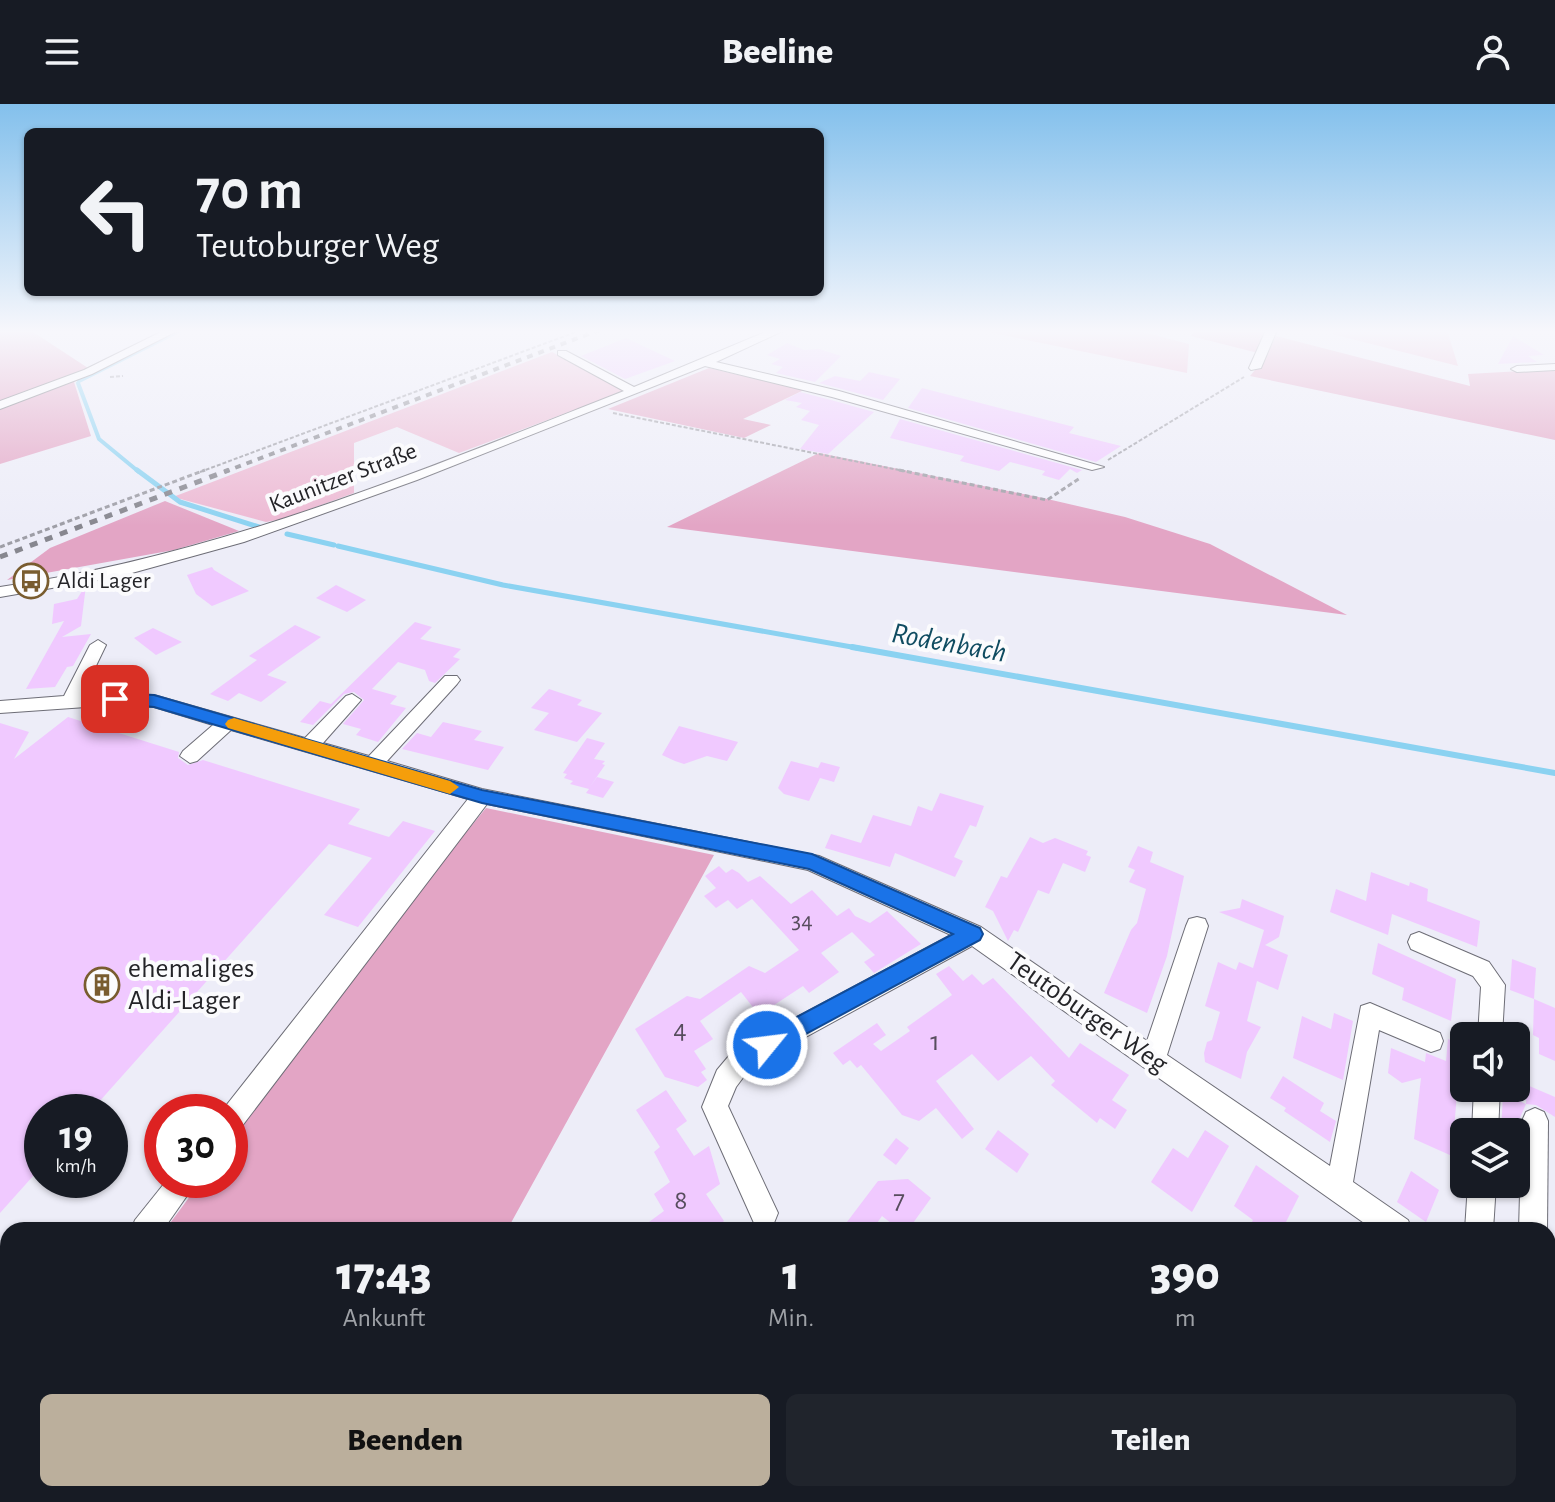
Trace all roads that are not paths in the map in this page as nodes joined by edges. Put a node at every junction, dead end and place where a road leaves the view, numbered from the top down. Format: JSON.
{"nodes":[{"id":1,"x":26,"y":395,"type":"edge"},
{"id":2,"x":626,"y":395,"type":"edge"},
{"id":3,"x":839,"y":395,"type":"edge"},
{"id":4,"x":0,"y":405,"type":"edge"},
{"id":5,"x":1097,"y":467,"type":"road end"},
{"id":6,"x":3,"y":596,"type":"edge"},
{"id":7,"x":98,"y":645,"type":"dead end"},
{"id":8,"x":451,"y":680,"type":"dead end"},
{"id":9,"x":352,"y":700,"type":"dead end"},
{"id":10,"x":70,"y":702,"type":"junction"},
{"id":11,"x":0,"y":707,"type":"edge"},
{"id":12,"x":228,"y":722,"type":"junction"},
{"id":13,"x":309,"y":746,"type":"junction"},
{"id":14,"x":190,"y":756,"type":"dead end"},
{"id":15,"x":372,"y":765,"type":"junction"},
{"id":16,"x":482,"y":796,"type":"junction"},
{"id":17,"x":1197,"y":926,"type":"dead end"},
{"id":18,"x":973,"y":934,"type":"junction"},
{"id":19,"x":1419,"y":942,"type":"dead end"},
{"id":20,"x":1491,"y":1022,"type":"edge"},
{"id":21,"x":1431,"y":1041,"type":"dead end"},
{"id":22,"x":1153,"y":1059,"type":"junction"},
{"id":23,"x":248,"y":1098,"type":"edge"},
{"id":24,"x":1535,"y":1121,"type":"dead end"},
{"id":25,"x":1336,"y":1187,"type":"junction"},
{"id":26,"x":170,"y":1198,"type":"edge"},
{"id":27,"x":1481,"y":1198,"type":"edge"},
{"id":28,"x":764,"y":1213,"type":"dead end"},
{"id":29,"x":151,"y":1222,"type":"edge"},
{"id":30,"x":1386,"y":1222,"type":"edge"},
{"id":31,"x":1480,"y":1222,"type":"edge"},
{"id":32,"x":1533,"y":1222,"type":"edge"}],
"edges":[{"from":1,"to":4,"type":"street"},
{"from":2,"to":6,"type":"street","name":"Kaunitzer Straße"},
{"from":3,"to":5,"type":"street"},
{"from":7,"to":10,"type":"street"},
{"from":8,"to":15,"type":"street"},
{"from":9,"to":13,"type":"street"},
{"from":10,"to":11,"type":"street","name":"Teutoburger Weg"},
{"from":10,"to":12,"type":"street","name":"Teutoburger Weg"},
{"from":12,"to":13,"type":"street","name":"Teutoburger Weg"},
{"from":12,"to":14,"type":"street"},
{"from":13,"to":15,"type":"street","name":"Teutoburger Weg"},
{"from":15,"to":16,"type":"street","name":"Teutoburger Weg"},
{"from":16,"to":18,"type":"street","name":"Teutoburger Weg"},
{"from":16,"to":23,"type":"street"},
{"from":17,"to":22,"type":"street"},
{"from":18,"to":22,"type":"street","name":"Teutoburger Weg"},
{"from":18,"to":28,"type":"street"},
{"from":19,"to":20,"type":"street"},
{"from":21,"to":25,"type":"street"},
{"from":22,"to":25,"type":"street","name":"Teutoburger Weg"},
{"from":24,"to":32,"type":"street"},
{"from":25,"to":30,"type":"street","name":"Teutoburger Weg"},
{"from":26,"to":29,"type":"street"},
{"from":27,"to":31,"type":"street"}]}
